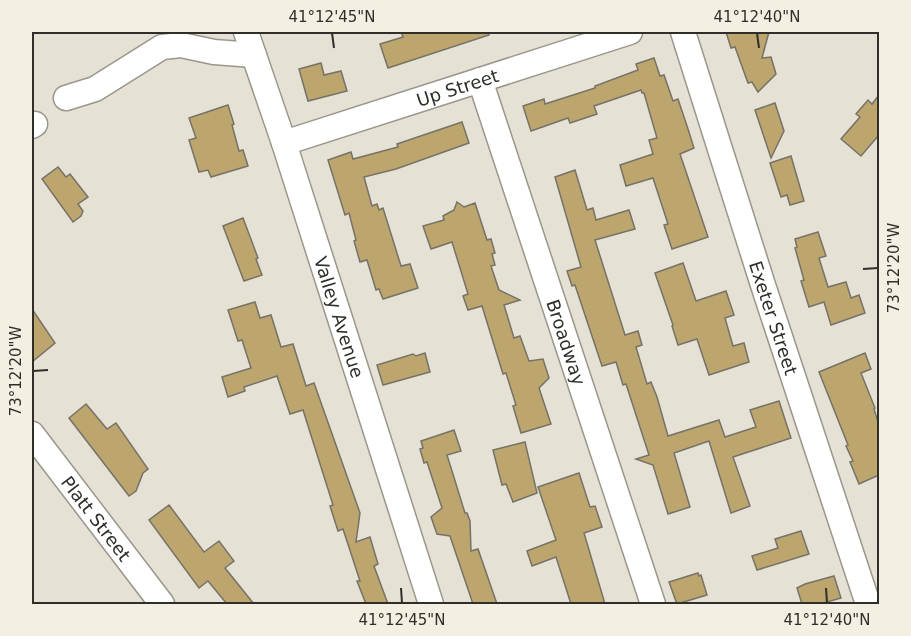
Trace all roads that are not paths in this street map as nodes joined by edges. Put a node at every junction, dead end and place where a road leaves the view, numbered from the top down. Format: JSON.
{"nodes":[{"id":1,"x":246,"y":32,"type":"edge"},
{"id":2,"x":630,"y":32,"type":"edge"},
{"id":3,"x":683,"y":32,"type":"edge"},
{"id":4,"x":254,"y":55,"type":"junction"},
{"id":5,"x":480,"y":80,"type":"junction"},
{"id":6,"x":66,"y":98,"type":"dead end"},
{"id":7,"x":284,"y":143,"type":"junction"},
{"id":8,"x":32,"y":434,"type":"edge"},
{"id":9,"x":162,"y":604,"type":"edge"},
{"id":10,"x":431,"y":604,"type":"edge"},
{"id":11,"x":653,"y":604,"type":"edge"},
{"id":12,"x":868,"y":604,"type":"edge"}],
"edges":[{"from":1,"to":4,"type":"street","name":"Valley Avenue"},
{"from":2,"to":5,"type":"street","name":"Up Street"},
{"from":3,"to":12,"type":"street","name":"Exeter Street"},
{"from":4,"to":6,"type":"street"},
{"from":4,"to":7,"type":"street","name":"Valley Avenue"},
{"from":5,"to":7,"type":"street","name":"Up Street"},
{"from":5,"to":11,"type":"street","name":"Broadway"},
{"from":7,"to":10,"type":"street","name":"Valley Avenue"},
{"from":8,"to":9,"type":"street","name":"Platt Street"}]}
